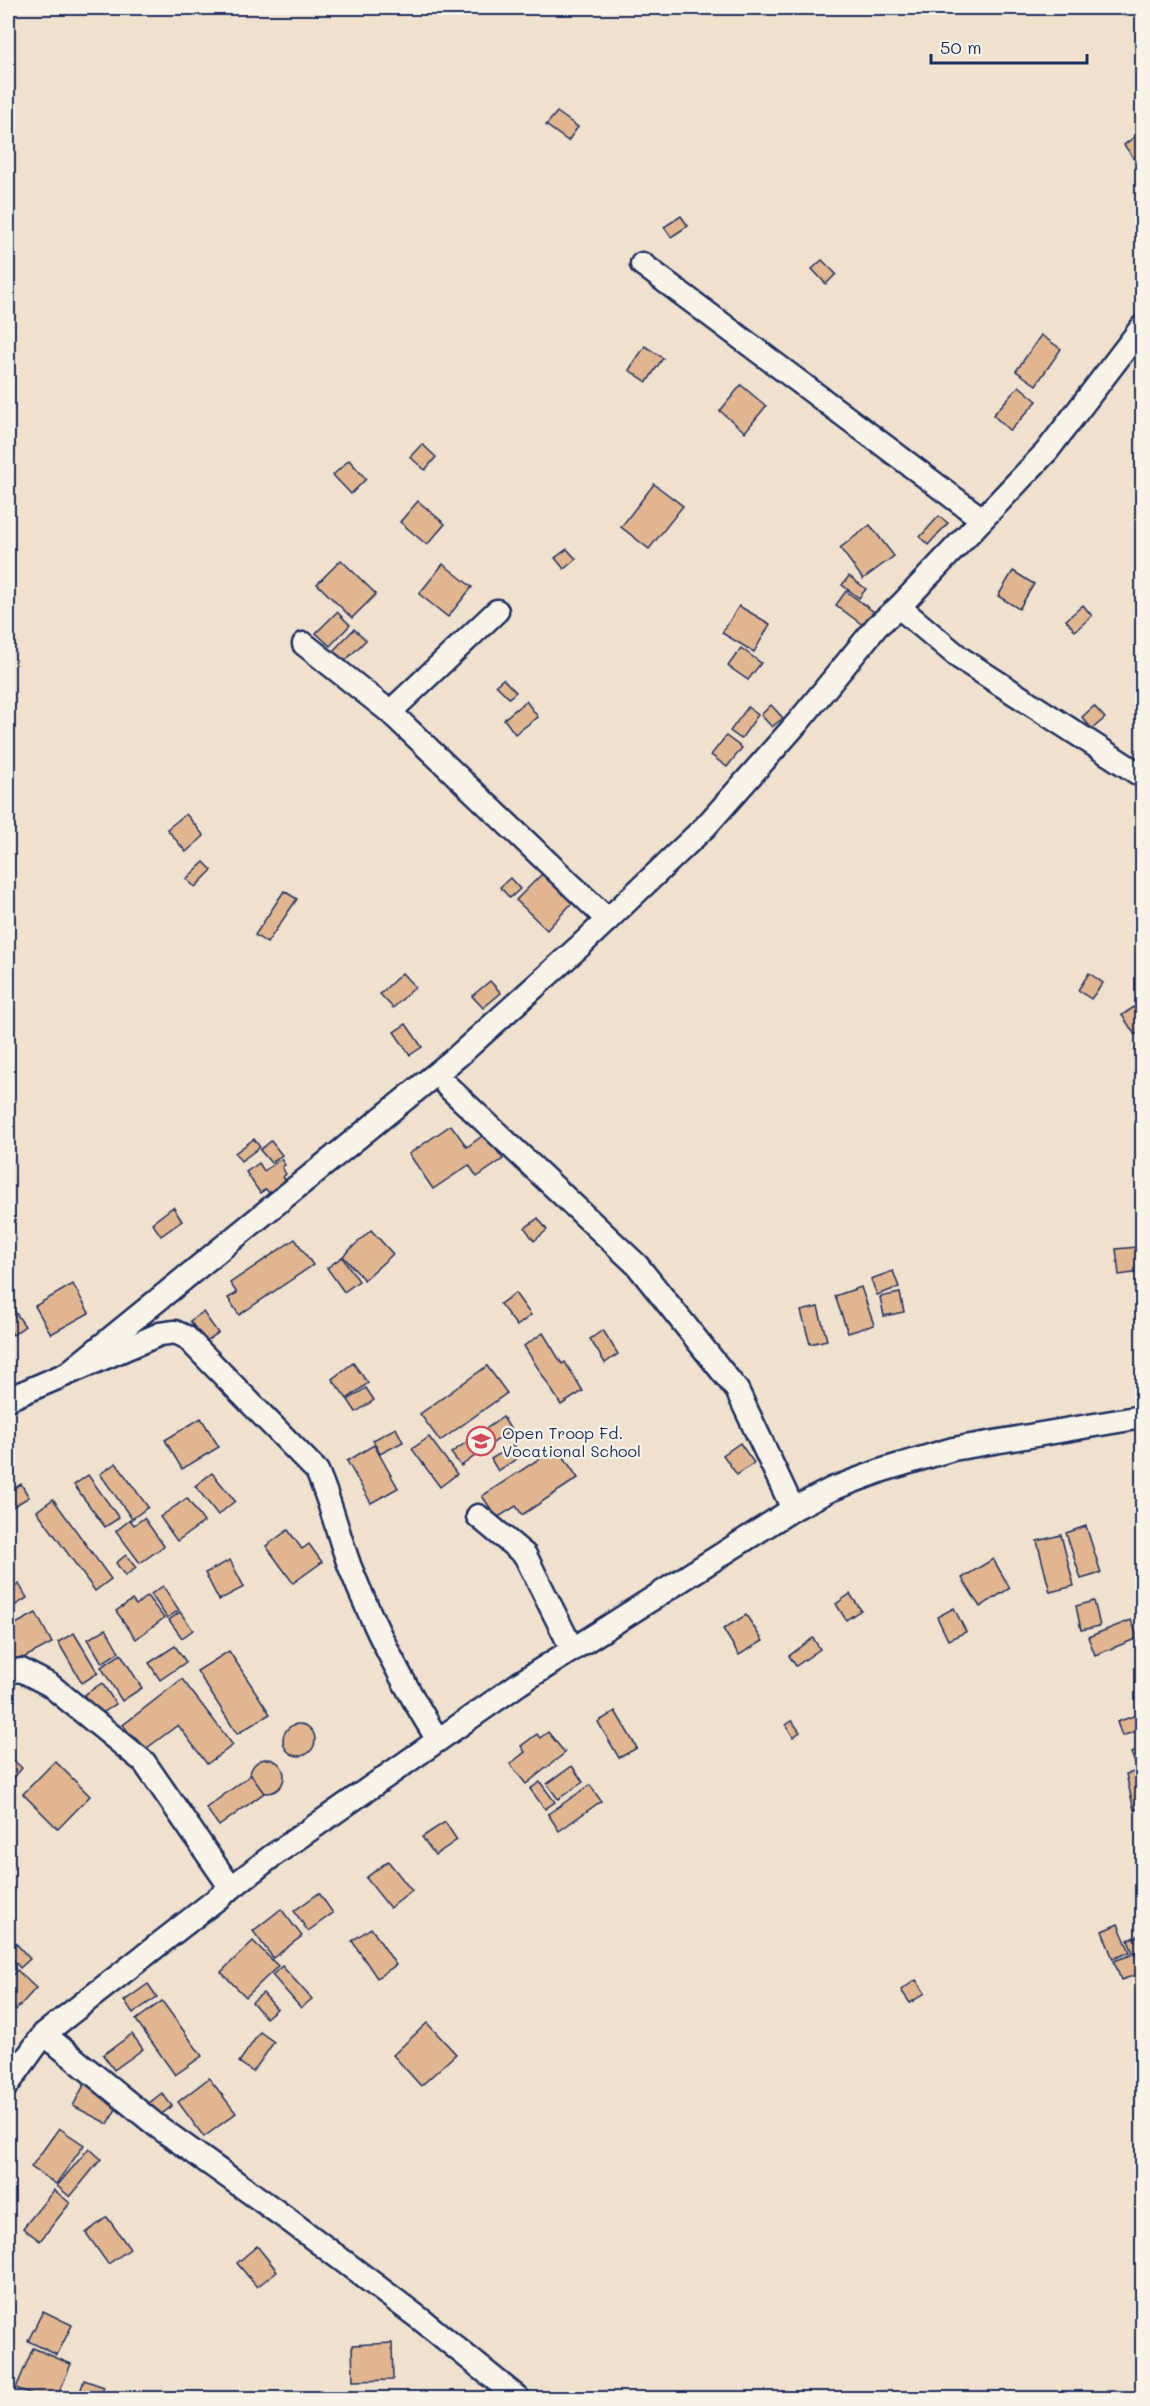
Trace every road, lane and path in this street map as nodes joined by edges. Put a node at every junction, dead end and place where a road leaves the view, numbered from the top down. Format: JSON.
{"nodes":[{"id":1,"x":642,"y":264,"type":"dead end"},
{"id":2,"x":1143,"y":327,"type":"edge"},
{"id":3,"x":982,"y":519,"type":"junction"},
{"id":4,"x":899,"y":607,"type":"junction"},
{"id":5,"x":497,"y":611,"type":"dead end"},
{"id":6,"x":304,"y":644,"type":"dead end"},
{"id":7,"x":390,"y":712,"type":"junction"},
{"id":8,"x":1143,"y":776,"type":"edge"},
{"id":9,"x":608,"y":920,"type":"junction"},
{"id":10,"x":447,"y":1086,"type":"dead end"},
{"id":11,"x":68,"y":1373,"type":"junction"},
{"id":12,"x":8,"y":1399,"type":"edge"},
{"id":13,"x":1143,"y":1417,"type":"edge"},
{"id":14,"x":793,"y":1509,"type":"junction"},
{"id":15,"x":478,"y":1516,"type":"dead end"},
{"id":16,"x":572,"y":1649,"type":"junction"},
{"id":17,"x":8,"y":1672,"type":"edge"},
{"id":18,"x":438,"y":1740,"type":"junction"},
{"id":19,"x":231,"y":1888,"type":"junction"},
{"id":20,"x":44,"y":2034,"type":"junction"},
{"id":21,"x":8,"y":2084,"type":"edge"},
{"id":22,"x":518,"y":2398,"type":"edge"}],
"edges":[{"from":1,"to":3,"type":"street"},
{"from":2,"to":3,"type":"street"},
{"from":3,"to":4,"type":"street"},
{"from":4,"to":8,"type":"street"},
{"from":4,"to":9,"type":"street"},
{"from":5,"to":7,"type":"street"},
{"from":6,"to":7,"type":"street"},
{"from":7,"to":9,"type":"street"},
{"from":9,"to":11,"type":"street"},
{"from":10,"to":14,"type":"street"},
{"from":11,"to":12,"type":"street"},
{"from":11,"to":18,"type":"street"},
{"from":13,"to":14,"type":"street"},
{"from":14,"to":16,"type":"street"},
{"from":15,"to":16,"type":"street"},
{"from":16,"to":18,"type":"street"},
{"from":17,"to":19,"type":"street"},
{"from":18,"to":19,"type":"street"},
{"from":19,"to":20,"type":"street"},
{"from":20,"to":21,"type":"street"},
{"from":20,"to":22,"type":"street"}]}
